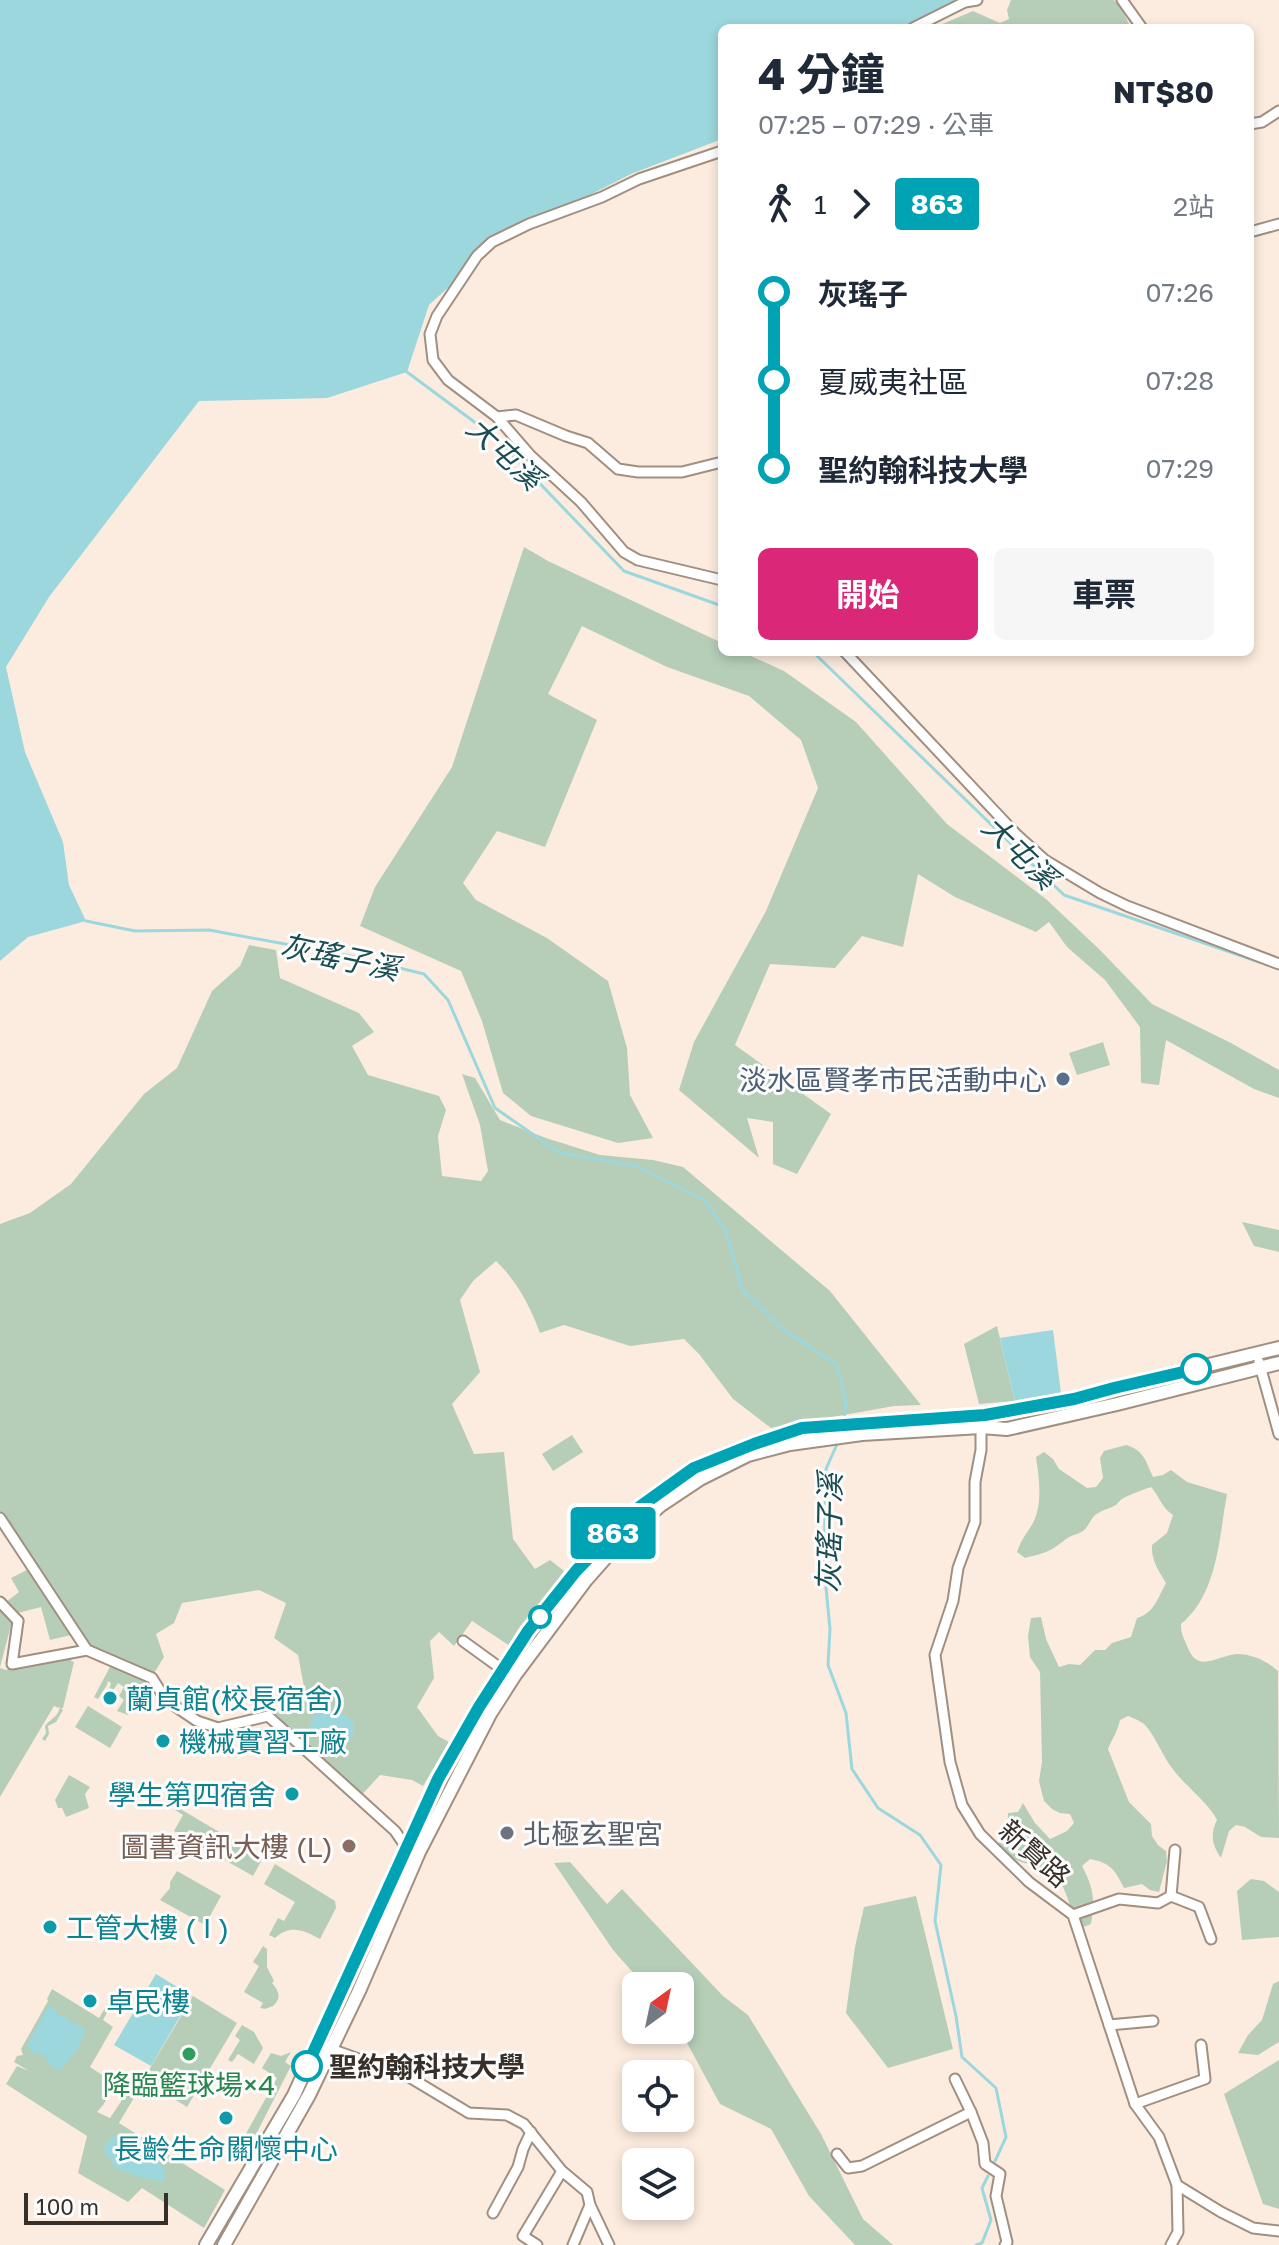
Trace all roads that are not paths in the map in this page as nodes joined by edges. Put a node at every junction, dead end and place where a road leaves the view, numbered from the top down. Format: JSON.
{"nodes":[{"id":1,"x":977,"y":0,"type":"edge"},
{"id":2,"x":1122,"y":0,"type":"edge"},
{"id":3,"x":921,"y":24,"type":"edge"},
{"id":4,"x":1139,"y":24,"type":"edge"},
{"id":5,"x":1279,"y":111,"type":"edge"},
{"id":6,"x":1254,"y":123,"type":"edge"},
{"id":7,"x":718,"y":152,"type":"edge"},
{"id":8,"x":1279,"y":224,"type":"edge"},
{"id":9,"x":1254,"y":231,"type":"edge"},
{"id":10,"x":497,"y":417,"type":"junction"},
{"id":11,"x":718,"y":463,"type":"edge"},
{"id":12,"x":718,"y":579,"type":"edge"},
{"id":13,"x":849,"y":656,"type":"edge"},
{"id":14,"x":1279,"y":964,"type":"edge"},
{"id":15,"x":1279,"y":1348,"type":"edge"},
{"id":16,"x":1256,"y":1355,"type":"junction"},
{"id":17,"x":1279,"y":1363,"type":"edge"},
{"id":18,"x":1261,"y":1368,"type":"junction"},
{"id":19,"x":981,"y":1421,"type":"junction"},
{"id":20,"x":862,"y":1428,"type":"junction"},
{"id":21,"x":826,"y":1432,"type":"junction"},
{"id":22,"x":1279,"y":1434,"type":"edge"},
{"id":23,"x":0,"y":1518,"type":"edge"},
{"id":24,"x":0,"y":1602,"type":"edge"},
{"id":25,"x":463,"y":1641,"type":"dead end"},
{"id":26,"x":87,"y":1650,"type":"junction"},
{"id":27,"x":503,"y":1670,"type":"junction"},
{"id":28,"x":406,"y":1847,"type":"junction"},
{"id":29,"x":1175,"y":1850,"type":"dead end"},
{"id":30,"x":419,"y":1852,"type":"junction"},
{"id":31,"x":1171,"y":1896,"type":"junction"},
{"id":32,"x":1073,"y":1915,"type":"junction"},
{"id":33,"x":1211,"y":1939,"type":"dead end"},
{"id":34,"x":1153,"y":2021,"type":"dead end"},
{"id":35,"x":1109,"y":2025,"type":"junction"},
{"id":36,"x":317,"y":2044,"type":"junction"},
{"id":37,"x":1201,"y":2045,"type":"dead end"},
{"id":38,"x":331,"y":2049,"type":"junction"},
{"id":39,"x":955,"y":2079,"type":"dead end"},
{"id":40,"x":1135,"y":2104,"type":"junction"},
{"id":41,"x":971,"y":2112,"type":"junction"},
{"id":42,"x":531,"y":2132,"type":"junction"},
{"id":43,"x":837,"y":2154,"type":"dead end"},
{"id":44,"x":562,"y":2171,"type":"junction"},
{"id":45,"x":1177,"y":2185,"type":"junction"},
{"id":46,"x":590,"y":2205,"type":"junction"},
{"id":47,"x":493,"y":2213,"type":"dead end"},
{"id":48,"x":1279,"y":2231,"type":"edge"},
{"id":49,"x":206,"y":2245,"type":"edge"},
{"id":50,"x":224,"y":2245,"type":"edge"},
{"id":51,"x":537,"y":2245,"type":"edge"},
{"id":52,"x":573,"y":2245,"type":"edge"},
{"id":53,"x":609,"y":2245,"type":"edge"},
{"id":54,"x":1005,"y":2245,"type":"edge"},
{"id":55,"x":1171,"y":2245,"type":"edge"}],
"edges":[{"from":1,"to":3,"type":"street"},
{"from":2,"to":4,"type":"street"},
{"from":5,"to":6,"type":"street"},
{"from":7,"to":10,"type":"street"},
{"from":8,"to":9,"type":"street"},
{"from":10,"to":11,"type":"street"},
{"from":10,"to":12,"type":"street"},
{"from":13,"to":14,"type":"street"},
{"from":15,"to":16,"type":"main road"},
{"from":16,"to":18,"type":"street"},
{"from":16,"to":19,"type":"main road"},
{"from":17,"to":18,"type":"main road"},
{"from":18,"to":19,"type":"main road"},
{"from":18,"to":22,"type":"street"},
{"from":19,"to":20,"type":"main road"},
{"from":19,"to":20,"type":"main road"},
{"from":19,"to":32,"type":"street","name":"新賢路"},
{"from":20,"to":21,"type":"main road"},
{"from":21,"to":27,"type":"main road"},
{"from":21,"to":30,"type":"main road"},
{"from":23,"to":26,"type":"street"},
{"from":24,"to":26,"type":"street"},
{"from":25,"to":27,"type":"street"},
{"from":26,"to":28,"type":"street"},
{"from":27,"to":28,"type":"main road"},
{"from":28,"to":30,"type":"street"},
{"from":28,"to":36,"type":"main road"},
{"from":29,"to":31,"type":"street"},
{"from":30,"to":38,"type":"main road"},
{"from":31,"to":32,"type":"street"},
{"from":31,"to":33,"type":"street"},
{"from":32,"to":35,"type":"street","name":"新賢路"},
{"from":34,"to":35,"type":"street"},
{"from":35,"to":40,"type":"street","name":"新賢路"},
{"from":36,"to":38,"type":"street"},
{"from":36,"to":49,"type":"main road"},
{"from":37,"to":40,"type":"street"},
{"from":38,"to":42,"type":"street"},
{"from":38,"to":50,"type":"main road"},
{"from":39,"to":41,"type":"street"},
{"from":40,"to":45,"type":"street","name":"新賢路"},
{"from":41,"to":43,"type":"street"},
{"from":41,"to":54,"type":"street"},
{"from":42,"to":44,"type":"street"},
{"from":42,"to":47,"type":"street"},
{"from":44,"to":46,"type":"street"},
{"from":44,"to":51,"type":"street"},
{"from":45,"to":48,"type":"street"},
{"from":45,"to":55,"type":"street","name":"新賢路"},
{"from":46,"to":52,"type":"street"},
{"from":46,"to":53,"type":"street"}]}
